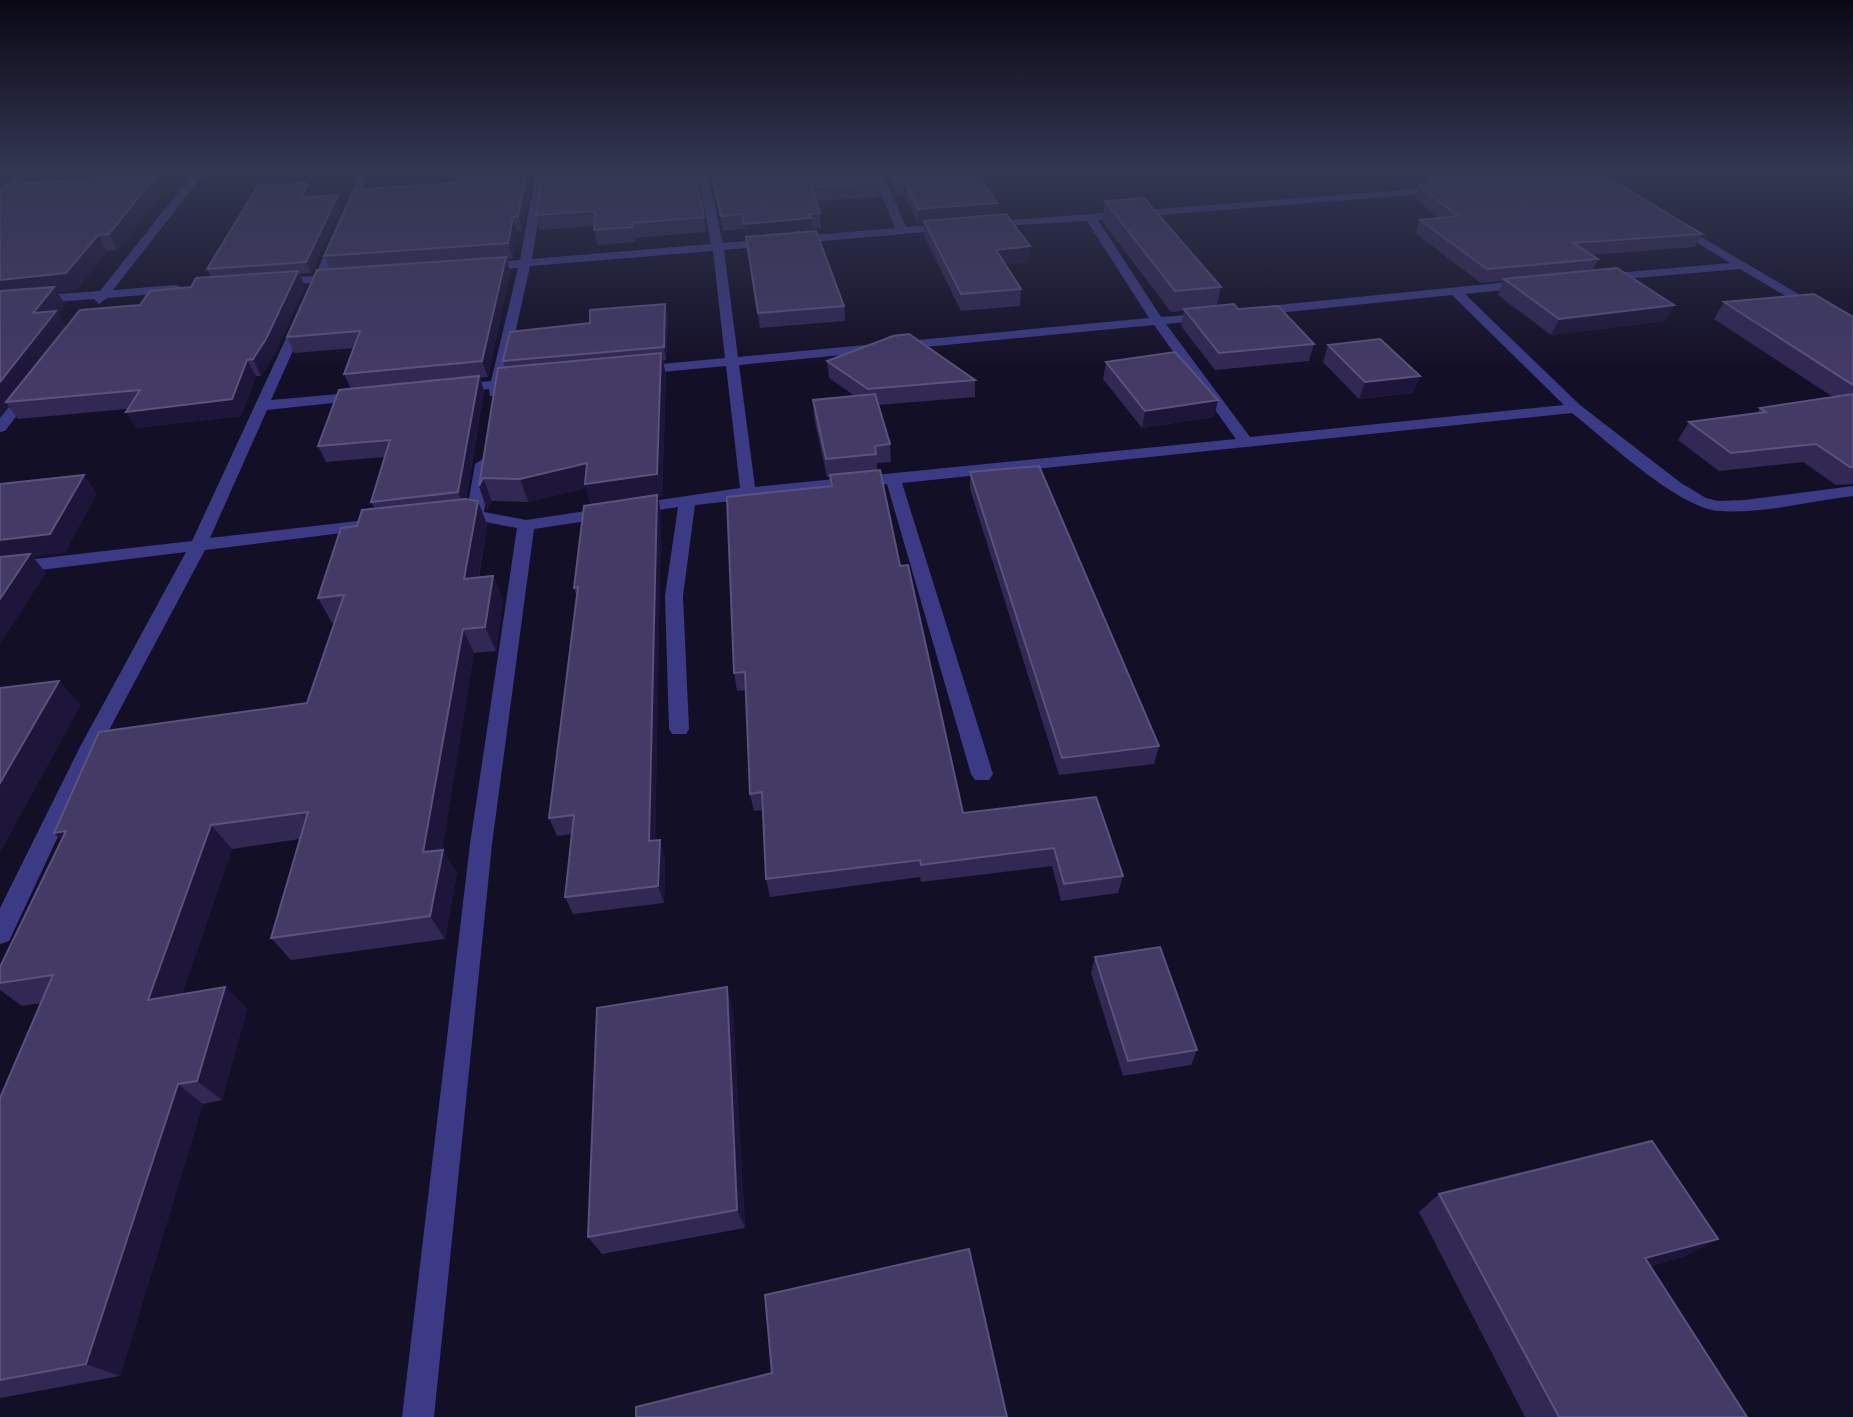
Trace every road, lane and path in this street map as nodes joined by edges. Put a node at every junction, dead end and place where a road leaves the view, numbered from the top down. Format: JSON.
{"nodes":[{"id":1,"x":149,"y":237,"type":"edge"},
{"id":2,"x":338,"y":237,"type":"edge"},
{"id":3,"x":530,"y":237,"type":"edge"},
{"id":4,"x":716,"y":237,"type":"edge"},
{"id":5,"x":836,"y":237,"type":"edge"},
{"id":6,"x":1104,"y":237,"type":"edge"},
{"id":7,"x":1697,"y":237,"type":"edge"},
{"id":8,"x":718,"y":248,"type":"junction"},
{"id":9,"x":525,"y":264,"type":"junction"},
{"id":10,"x":1743,"y":265,"type":"junction"},
{"id":11,"x":462,"y":269,"type":"edge"},
{"id":12,"x":351,"y":277,"type":"edge"},
{"id":13,"x":320,"y":279,"type":"junction"},
{"id":14,"x":1589,"y":279,"type":"edge"},
{"id":15,"x":258,"y":283,"type":"edge"},
{"id":16,"x":1544,"y":283,"type":"edge"},
{"id":17,"x":197,"y":288,"type":"edge"},
{"id":18,"x":1454,"y":290,"type":"junction"},
{"id":19,"x":104,"y":294,"type":"junction"},
{"id":20,"x":0,"y":302,"type":"edge"},
{"id":21,"x":95,"y":306,"type":"edge"},
{"id":22,"x":1236,"y":314,"type":"edge"},
{"id":23,"x":1220,"y":315,"type":"edge"},
{"id":24,"x":1158,"y":322,"type":"junction"},
{"id":25,"x":1853,"y":332,"type":"edge"},
{"id":26,"x":731,"y":362,"type":"junction"},
{"id":27,"x":622,"y":372,"type":"edge"},
{"id":28,"x":38,"y":379,"type":"edge"},
{"id":29,"x":543,"y":380,"type":"edge"},
{"id":30,"x":496,"y":384,"type":"junction"},
{"id":31,"x":449,"y":389,"type":"edge"},
{"id":32,"x":370,"y":396,"type":"edge"},
{"id":33,"x":259,"y":406,"type":"junction"},
{"id":34,"x":1575,"y":408,"type":"junction"},
{"id":35,"x":491,"y":413,"type":"edge"},
{"id":36,"x":0,"y":428,"type":"edge"},
{"id":37,"x":487,"y":443,"type":"edge"},
{"id":38,"x":1247,"y":443,"type":"junction"},
{"id":39,"x":893,"y":479,"type":"junction"},
{"id":40,"x":1853,"y":491,"type":"edge"},
{"id":41,"x":748,"y":492,"type":"junction"},
{"id":42,"x":687,"y":501,"type":"junction"},
{"id":43,"x":475,"y":515,"type":"junction"},
{"id":44,"x":431,"y":519,"type":"edge"},
{"id":45,"x":387,"y":523,"type":"edge"},
{"id":46,"x":526,"y":525,"type":"junction"},
{"id":47,"x":198,"y":546,"type":"junction"},
{"id":48,"x":0,"y":569,"type":"edge"},
{"id":49,"x":679,"y":729,"type":"dead end"},
{"id":50,"x":982,"y":774,"type":"dead end"},
{"id":51,"x":0,"y":933,"type":"edge"},
{"id":52,"x":418,"y":1417,"type":"edge"}],
"edges":[{"from":1,"to":19,"type":"street"},
{"from":2,"to":13,"type":"street"},
{"from":3,"to":9,"type":"street"},
{"from":4,"to":8,"type":"street"},
{"from":5,"to":8,"type":"street"},
{"from":6,"to":24,"type":"street"},
{"from":7,"to":10,"type":"street"},
{"from":8,"to":9,"type":"street"},
{"from":8,"to":26,"type":"street"},
{"from":9,"to":11,"type":"street"},
{"from":9,"to":30,"type":"street"},
{"from":10,"to":14,"type":"street"},
{"from":10,"to":25,"type":"street"},
{"from":12,"to":13,"type":"street"},
{"from":13,"to":15,"type":"street"},
{"from":13,"to":33,"type":"street"},
{"from":16,"to":18,"type":"street"},
{"from":17,"to":19,"type":"street"},
{"from":18,"to":22,"type":"street"},
{"from":18,"to":34,"type":"street"},
{"from":19,"to":20,"type":"street"},
{"from":19,"to":21,"type":"street"},
{"from":23,"to":24,"type":"street"},
{"from":24,"to":26,"type":"street"},
{"from":24,"to":38,"type":"street"},
{"from":26,"to":27,"type":"street"},
{"from":26,"to":41,"type":"street"},
{"from":28,"to":36,"type":"street"},
{"from":29,"to":30,"type":"street"},
{"from":30,"to":31,"type":"street"},
{"from":30,"to":35,"type":"street"},
{"from":32,"to":33,"type":"street"},
{"from":33,"to":47,"type":"street"},
{"from":34,"to":38,"type":"street"},
{"from":34,"to":40,"type":"street"},
{"from":37,"to":43,"type":"street"},
{"from":38,"to":39,"type":"street"},
{"from":39,"to":41,"type":"street"},
{"from":39,"to":50,"type":"street"},
{"from":41,"to":42,"type":"street"},
{"from":42,"to":46,"type":"street"},
{"from":42,"to":49,"type":"street"},
{"from":43,"to":44,"type":"street"},
{"from":43,"to":46,"type":"street"},
{"from":45,"to":47,"type":"street"},
{"from":46,"to":52,"type":"street"},
{"from":47,"to":48,"type":"street"},
{"from":47,"to":51,"type":"street"}]}
